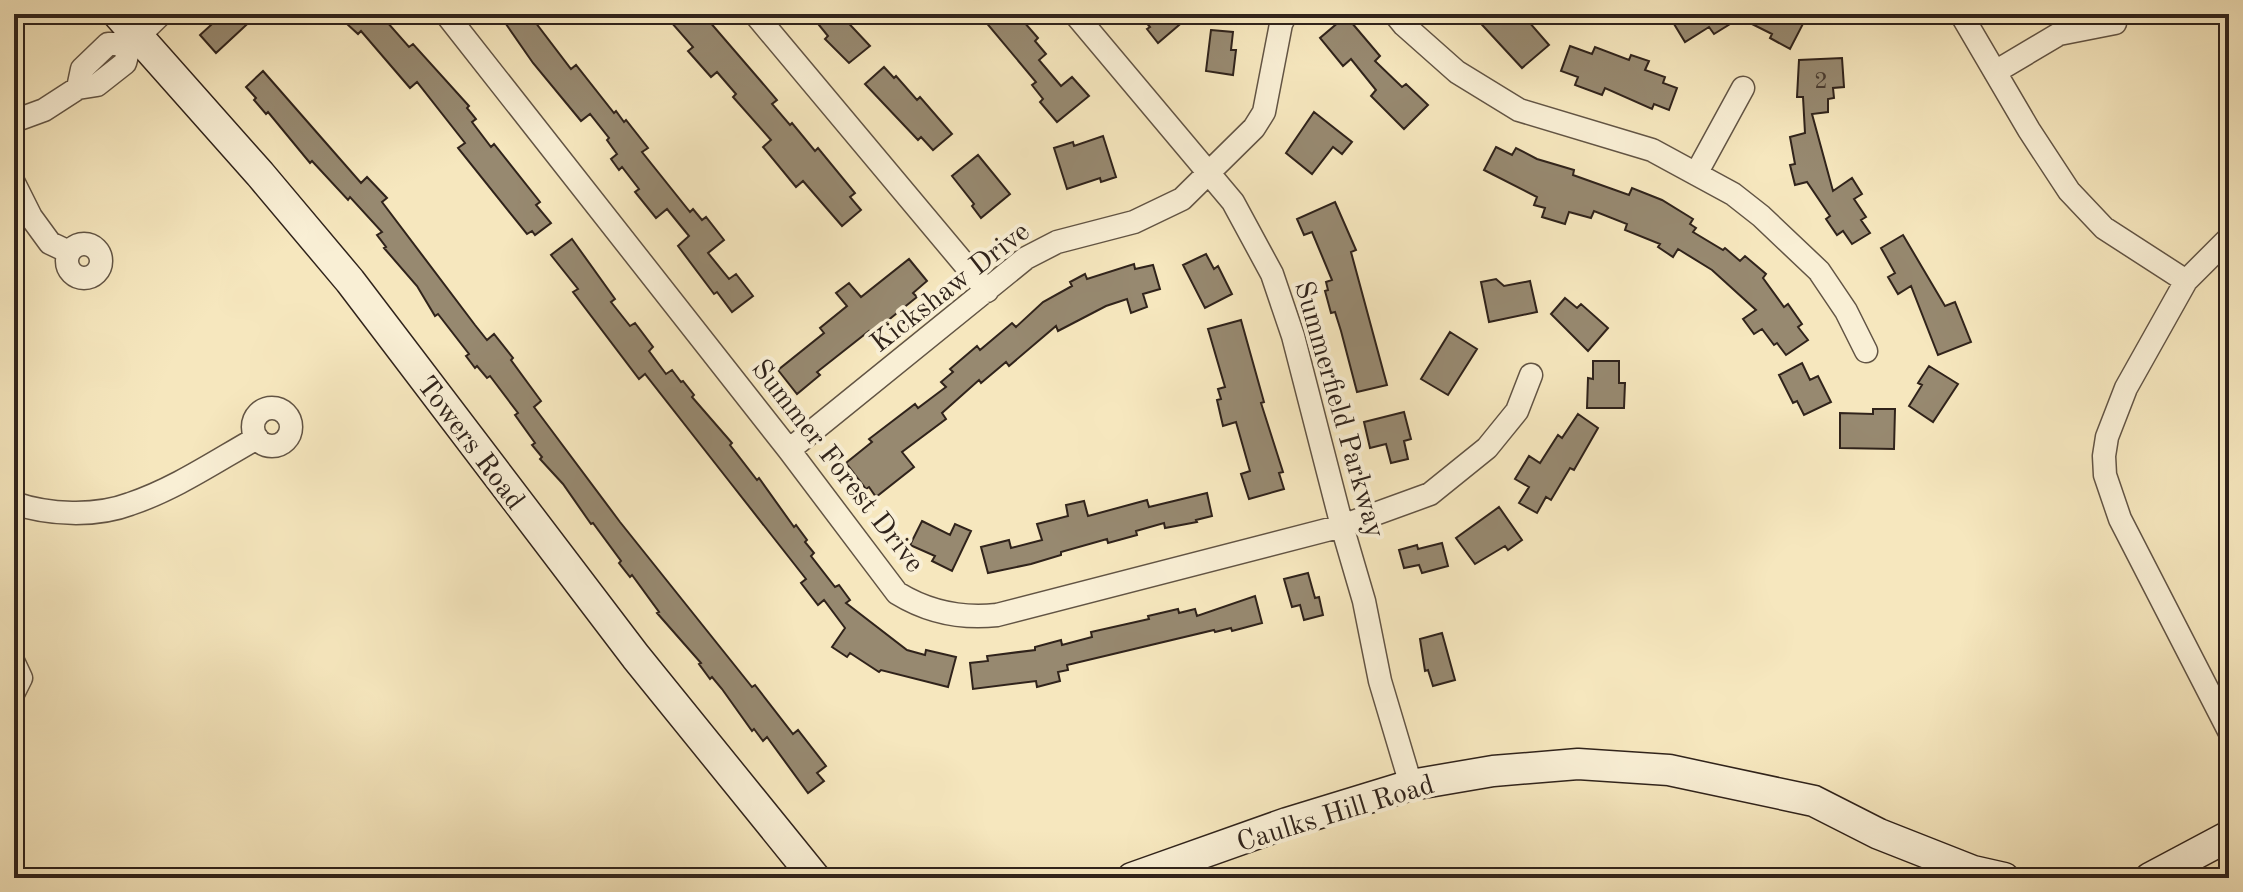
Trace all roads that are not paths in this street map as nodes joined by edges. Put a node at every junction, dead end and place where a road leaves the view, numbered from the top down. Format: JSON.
{"nodes":[{"id":1,"x":161,"y":14,"type":"edge"},
{"id":2,"x":446,"y":14,"type":"edge"},
{"id":3,"x":755,"y":14,"type":"edge"},
{"id":4,"x":1075,"y":14,"type":"edge"},
{"id":5,"x":1286,"y":14,"type":"edge"},
{"id":6,"x":1395,"y":14,"type":"edge"},
{"id":7,"x":1961,"y":14,"type":"edge"},
{"id":8,"x":2115,"y":23,"type":"dead end"},
{"id":9,"x":128,"y":31,"type":"edge"},
{"id":10,"x":1995,"y":72,"type":"junction"},
{"id":11,"x":1743,"y":88,"type":"dead end"},
{"id":12,"x":14,"y":121,"type":"edge"},
{"id":13,"x":1208,"y":170,"type":"junction"},
{"id":14,"x":1696,"y":174,"type":"junction"},
{"id":15,"x":14,"y":183,"type":"edge"},
{"id":16,"x":2229,"y":238,"type":"edge"},
{"id":17,"x":69,"y":252,"type":"dead end"},
{"id":18,"x":2186,"y":281,"type":"junction"},
{"id":19,"x":987,"y":291,"type":"junction"},
{"id":20,"x":1866,"y":351,"type":"dead end"},
{"id":21,"x":1531,"y":375,"type":"dead end"},
{"id":22,"x":257,"y":438,"type":"dead end"},
{"id":23,"x":789,"y":450,"type":"junction"},
{"id":24,"x":14,"y":503,"type":"edge"},
{"id":25,"x":1342,"y":526,"type":"junction"},
{"id":26,"x":14,"y":663,"type":"edge"},
{"id":27,"x":14,"y":692,"type":"edge"},
{"id":28,"x":2229,"y":731,"type":"edge"},
{"id":29,"x":1411,"y":785,"type":"junction"},
{"id":30,"x":2229,"y":836,"type":"edge"},
{"id":31,"x":815,"y":878,"type":"edge"},
{"id":32,"x":1132,"y":878,"type":"edge"},
{"id":33,"x":2004,"y":878,"type":"edge"},
{"id":34,"x":2150,"y":878,"type":"edge"}],
"edges":[{"from":1,"to":9,"type":"street"},
{"from":2,"to":23,"type":"street","name":"Summer Forest Drive"},
{"from":3,"to":19,"type":"street"},
{"from":4,"to":13,"type":"street","name":"Summerfield Parkway"},
{"from":5,"to":13,"type":"street","name":"Kickshaw Drive"},
{"from":6,"to":14,"type":"street"},
{"from":7,"to":10,"type":"street"},
{"from":8,"to":10,"type":"street"},
{"from":9,"to":12,"type":"street"},
{"from":9,"to":31,"type":"main road","name":"Towers Road"},
{"from":10,"to":18,"type":"street"},
{"from":11,"to":14,"type":"street"},
{"from":13,"to":19,"type":"street","name":"Kickshaw Drive"},
{"from":13,"to":25,"type":"street","name":"Summerfield Parkway"},
{"from":14,"to":20,"type":"street"},
{"from":15,"to":17,"type":"street"},
{"from":16,"to":18,"type":"street"},
{"from":18,"to":28,"type":"street"},
{"from":19,"to":23,"type":"street","name":"Kickshaw Drive"},
{"from":21,"to":25,"type":"street","name":"Summer Forest Drive"},
{"from":22,"to":24,"type":"street"},
{"from":23,"to":25,"type":"street","name":"Summer Forest Drive"},
{"from":25,"to":29,"type":"street","name":"Summerfield Parkway"},
{"from":26,"to":27,"type":"street"},
{"from":29,"to":32,"type":"main road","name":"Caulks Hill Road"},
{"from":29,"to":33,"type":"main road","name":"Caulks Hill Road"},
{"from":30,"to":34,"type":"main road"}]}
